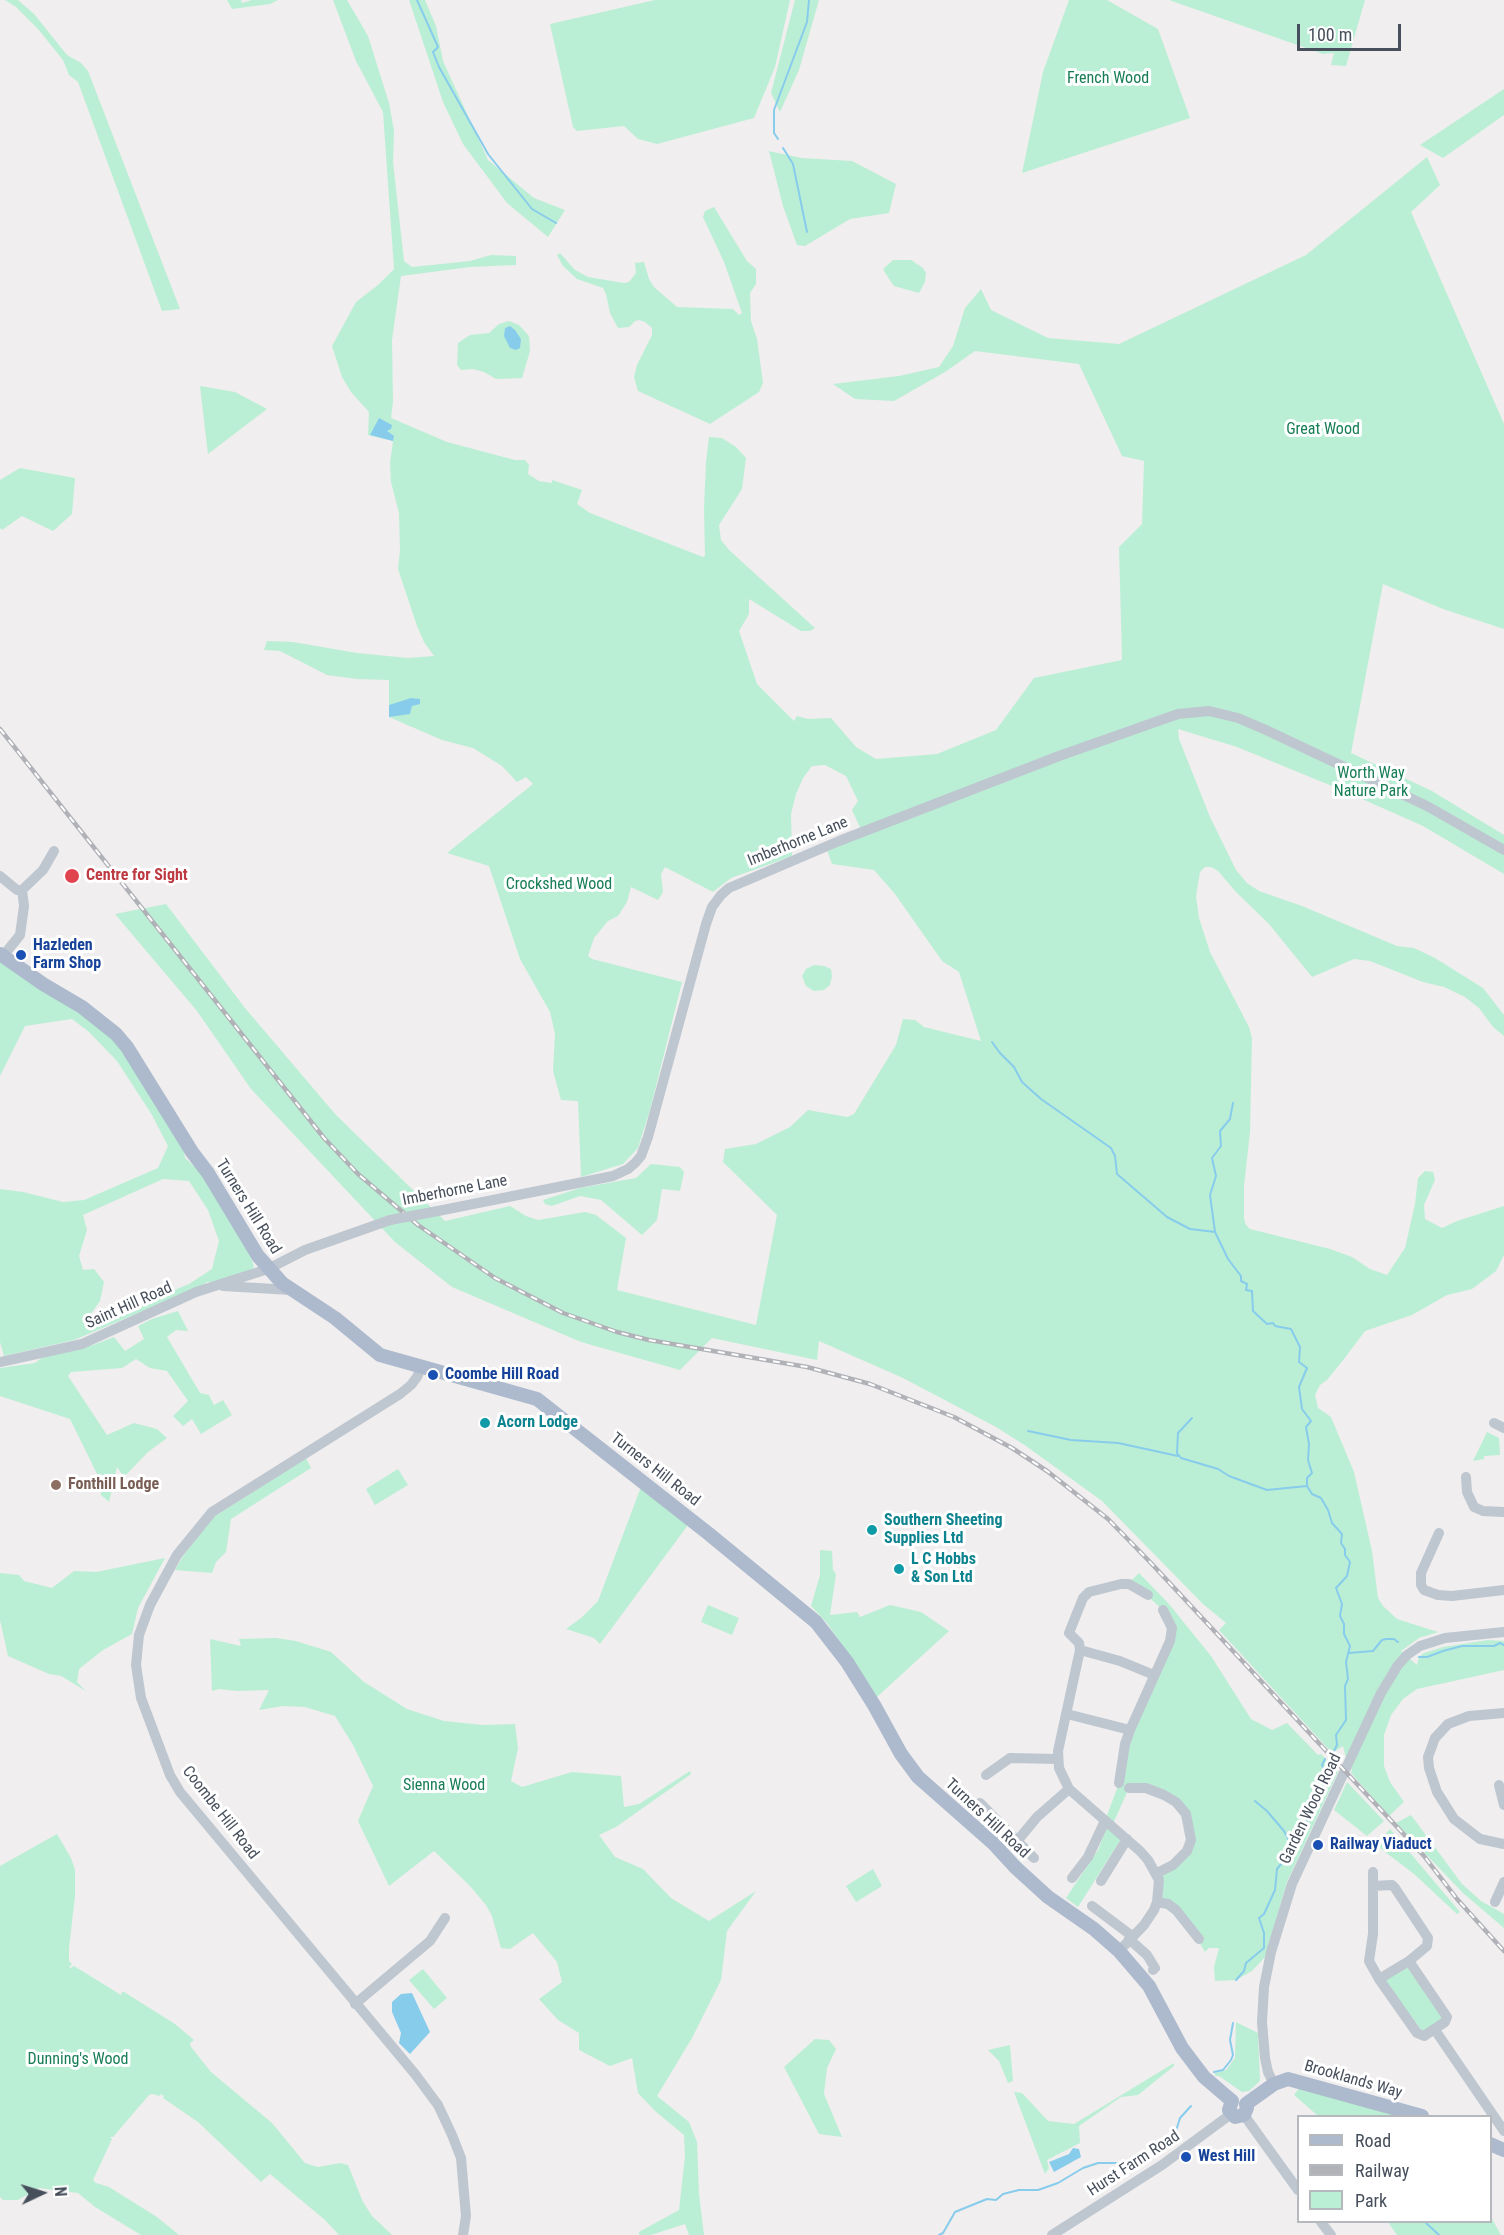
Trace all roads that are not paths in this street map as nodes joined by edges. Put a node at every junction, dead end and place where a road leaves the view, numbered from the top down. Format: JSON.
{"nodes":[{"id":1,"x":1504,"y":850,"type":"edge"},
{"id":2,"x":54,"y":851,"type":"dead end"},
{"id":3,"x":0,"y":876,"type":"edge"},
{"id":4,"x":22,"y":890,"type":"junction"},
{"id":5,"x":1,"y":955,"type":"edge"},
{"id":6,"x":268,"y":1269,"type":"junction"},
{"id":7,"x":216,"y":1286,"type":"junction"},
{"id":8,"x":292,"y":1290,"type":"junction"},
{"id":9,"x":0,"y":1362,"type":"edge"},
{"id":10,"x":421,"y":1368,"type":"junction"},
{"id":11,"x":1494,"y":1423,"type":"dead end"},
{"id":12,"x":1504,"y":1428,"type":"edge"},
{"id":13,"x":1466,"y":1477,"type":"dead end"},
{"id":14,"x":1504,"y":1512,"type":"edge"},
{"id":15,"x":1439,"y":1533,"type":"dead end"},
{"id":16,"x":1504,"y":1590,"type":"edge"},
{"id":17,"x":1148,"y":1595,"type":"dead end"},
{"id":18,"x":1163,"y":1610,"type":"dead end"},
{"id":19,"x":1504,"y":1632,"type":"edge"},
{"id":20,"x":1080,"y":1650,"type":"junction"},
{"id":21,"x":1154,"y":1676,"type":"junction"},
{"id":22,"x":1504,"y":1713,"type":"edge"},
{"id":23,"x":1067,"y":1714,"type":"junction"},
{"id":24,"x":1130,"y":1730,"type":"junction"},
{"id":25,"x":1058,"y":1759,"type":"junction"},
{"id":26,"x":986,"y":1775,"type":"dead end"},
{"id":27,"x":1498,"y":1786,"type":"edge"},
{"id":28,"x":1069,"y":1789,"type":"junction"},
{"id":29,"x":980,"y":1803,"type":"dead end"},
{"id":30,"x":1504,"y":1805,"type":"edge"},
{"id":31,"x":1105,"y":1821,"type":"junction"},
{"id":32,"x":1127,"y":1839,"type":"junction"},
{"id":33,"x":1018,"y":1840,"type":"junction"},
{"id":34,"x":1504,"y":1844,"type":"edge"},
{"id":35,"x":1034,"y":1858,"type":"dead end"},
{"id":36,"x":1373,"y":1872,"type":"dead end"},
{"id":37,"x":1156,"y":1873,"type":"junction"},
{"id":38,"x":1072,"y":1878,"type":"dead end"},
{"id":39,"x":1101,"y":1881,"type":"dead end"},
{"id":40,"x":1504,"y":1882,"type":"edge"},
{"id":41,"x":1373,"y":1886,"type":"junction"},
{"id":42,"x":1158,"y":1902,"type":"junction"},
{"id":43,"x":1495,"y":1902,"type":"dead end"},
{"id":44,"x":1092,"y":1906,"type":"dead end"},
{"id":45,"x":445,"y":1918,"type":"dead end"},
{"id":46,"x":1131,"y":1937,"type":"junction"},
{"id":47,"x":1199,"y":1939,"type":"dead end"},
{"id":48,"x":1119,"y":1951,"type":"junction"},
{"id":49,"x":1409,"y":1961,"type":"junction"},
{"id":50,"x":1153,"y":1970,"type":"dead end"},
{"id":51,"x":1379,"y":1979,"type":"junction"},
{"id":52,"x":355,"y":2004,"type":"junction"},
{"id":53,"x":1435,"y":2030,"type":"junction"},
{"id":54,"x":1274,"y":2084,"type":"junction"},
{"id":55,"x":1238,"y":2109,"type":"junction"},
{"id":56,"x":1418,"y":2115,"type":"edge"},
{"id":57,"x":1504,"y":2131,"type":"edge"},
{"id":58,"x":1297,"y":2187,"type":"edge"},
{"id":59,"x":1322,"y":2223,"type":"edge"},
{"id":60,"x":463,"y":2235,"type":"edge"},
{"id":61,"x":1052,"y":2235,"type":"edge"},
{"id":62,"x":1331,"y":2235,"type":"edge"}],
"edges":[{"from":1,"to":6,"type":"street","name":"Imberhorne Lane","bridge":true},
{"from":2,"to":4,"type":"street"},
{"from":3,"to":4,"type":"street"},
{"from":4,"to":5,"type":"street"},
{"from":5,"to":6,"type":"main road","name":"Turners Hill Road"},
{"from":6,"to":7,"type":"street","name":"Saint Hill Road"},
{"from":6,"to":8,"type":"main road","name":"Turners Hill Road"},
{"from":7,"to":8,"type":"street"},
{"from":7,"to":9,"type":"street","name":"Saint Hill Road"},
{"from":8,"to":10,"type":"main road","name":"Turners Hill Road"},
{"from":10,"to":48,"type":"main road","name":"Turners Hill Road"},
{"from":10,"to":52,"type":"street","name":"Coombe Hill Road"},
{"from":11,"to":12,"type":"street"},
{"from":13,"to":14,"type":"street"},
{"from":15,"to":16,"type":"street"},
{"from":17,"to":20,"type":"street"},
{"from":18,"to":21,"type":"street"},
{"from":19,"to":54,"type":"street","name":"Garden Wood Road"},
{"from":20,"to":21,"type":"street"},
{"from":20,"to":23,"type":"street"},
{"from":21,"to":24,"type":"street"},
{"from":22,"to":34,"type":"street"},
{"from":23,"to":24,"type":"street"},
{"from":23,"to":25,"type":"street"},
{"from":24,"to":37,"type":"street"},
{"from":25,"to":26,"type":"street"},
{"from":25,"to":28,"type":"street"},
{"from":27,"to":30,"type":"street"},
{"from":28,"to":31,"type":"street"},
{"from":28,"to":33,"type":"street"},
{"from":29,"to":33,"type":"street"},
{"from":31,"to":32,"type":"street"},
{"from":31,"to":38,"type":"street"},
{"from":32,"to":37,"type":"street"},
{"from":32,"to":39,"type":"street"},
{"from":33,"to":35,"type":"street"},
{"from":36,"to":41,"type":"street"},
{"from":37,"to":42,"type":"street"},
{"from":40,"to":43,"type":"street"},
{"from":41,"to":49,"type":"street"},
{"from":41,"to":51,"type":"street"},
{"from":42,"to":46,"type":"street"},
{"from":42,"to":47,"type":"street"},
{"from":44,"to":46,"type":"street"},
{"from":45,"to":52,"type":"street"},
{"from":46,"to":48,"type":"street"},
{"from":46,"to":50,"type":"street"},
{"from":48,"to":55,"type":"main road","name":"Turners Hill Road"},
{"from":49,"to":51,"type":"street"},
{"from":49,"to":53,"type":"street"},
{"from":51,"to":53,"type":"street"},
{"from":52,"to":60,"type":"street","name":"Coombe Hill Road"},
{"from":53,"to":57,"type":"street"},
{"from":54,"to":55,"type":"main road"},
{"from":54,"to":56,"type":"main road","name":"Brooklands Way"},
{"from":55,"to":58,"type":"street"},
{"from":55,"to":61,"type":"street","name":"Hurst Farm Road"},
{"from":59,"to":62,"type":"street"}]}
